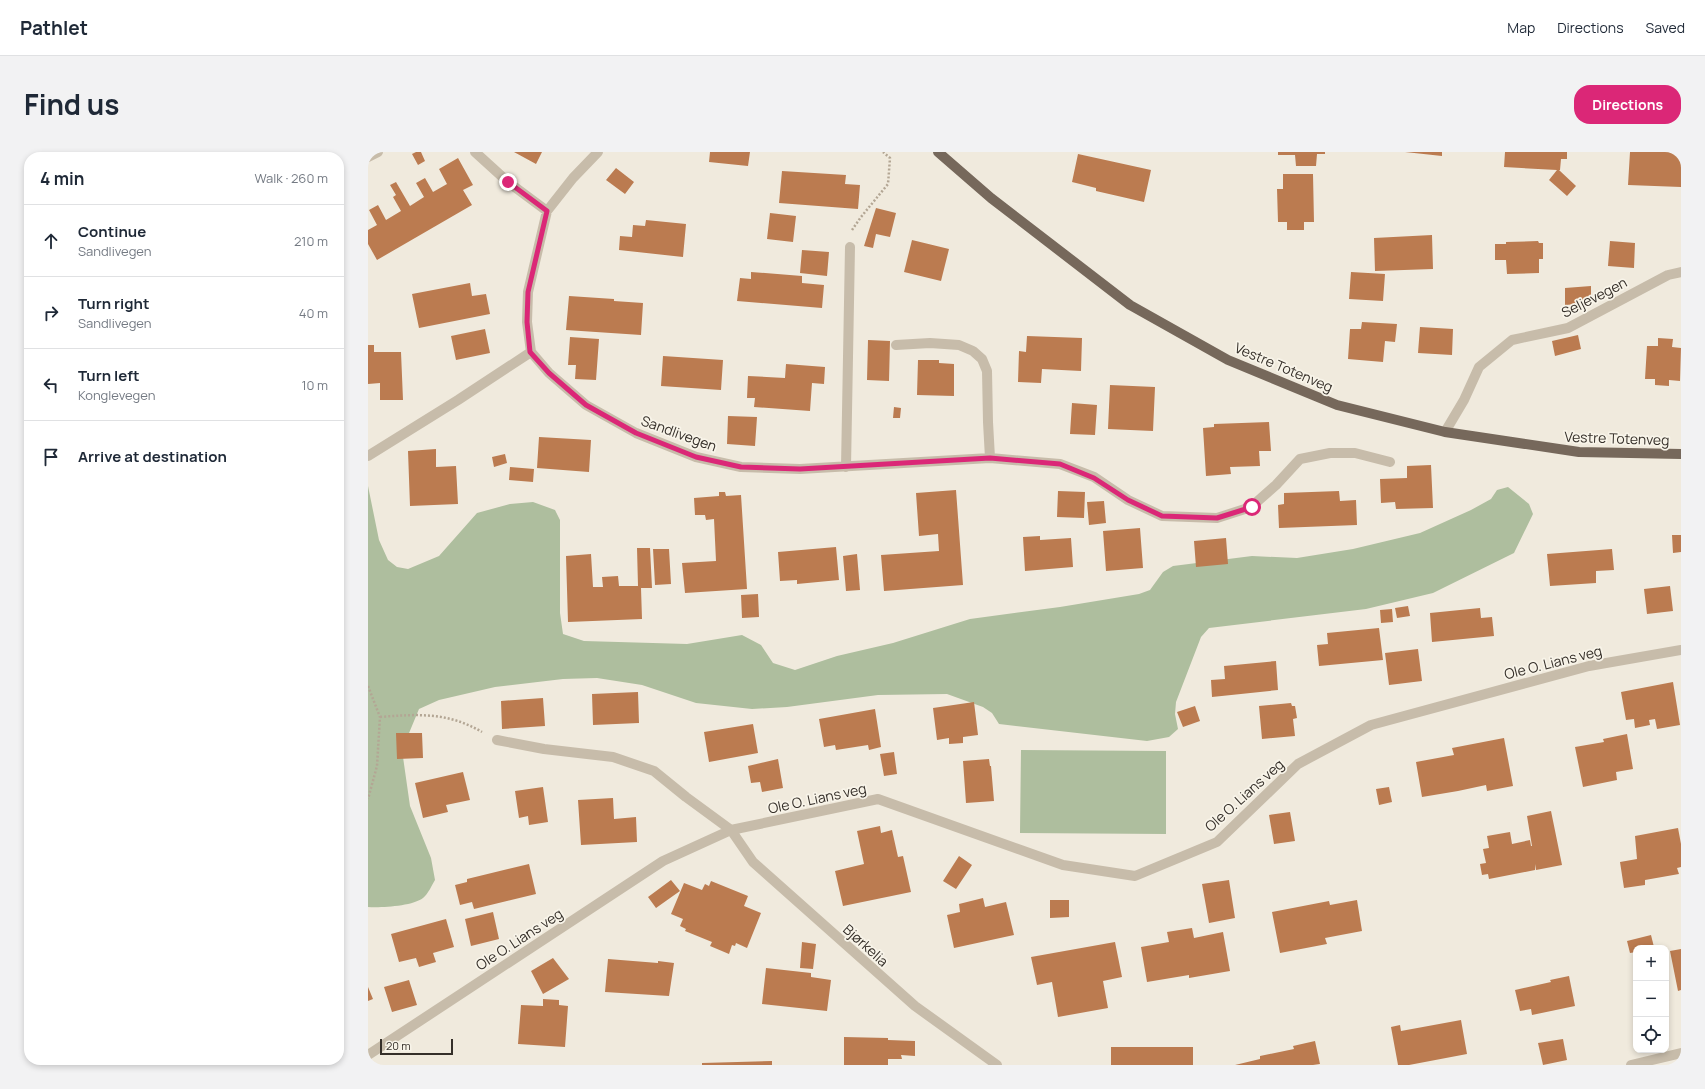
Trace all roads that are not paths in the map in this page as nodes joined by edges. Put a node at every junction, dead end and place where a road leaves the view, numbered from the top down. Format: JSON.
{"nodes":[{"id":1,"x":378,"y":152,"type":"edge"},
{"id":2,"x":475,"y":152,"type":"edge"},
{"id":3,"x":598,"y":152,"type":"edge"},
{"id":4,"x":938,"y":152,"type":"edge"},
{"id":5,"x":368,"y":157,"type":"edge"},
{"id":6,"x":547,"y":211,"type":"junction"},
{"id":7,"x":850,"y":247,"type":"road end"},
{"id":8,"x":1681,"y":272,"type":"edge"},
{"id":9,"x":896,"y":345,"type":"dead end"},
{"id":10,"x":530,"y":352,"type":"junction"},
{"id":11,"x":1445,"y":432,"type":"junction"},
{"id":12,"x":1681,"y":454,"type":"edge"},
{"id":13,"x":368,"y":456,"type":"edge"},
{"id":14,"x":990,"y":458,"type":"junction"},
{"id":15,"x":1390,"y":462,"type":"dead end"},
{"id":16,"x":846,"y":467,"type":"junction"},
{"id":17,"x":1681,"y":650,"type":"edge"},
{"id":18,"x":497,"y":740,"type":"road end"},
{"id":19,"x":731,"y":830,"type":"junction"},
{"id":20,"x":1681,"y":1053,"type":"edge"},
{"id":21,"x":368,"y":1055,"type":"edge"},
{"id":22,"x":997,"y":1065,"type":"edge"},
{"id":23,"x":1631,"y":1065,"type":"edge"}],
"edges":[{"from":1,"to":5,"type":"street"},
{"from":2,"to":6,"type":"street"},
{"from":3,"to":6,"type":"street"},
{"from":4,"to":11,"type":"main road","name":"Vestre Totenveg"},
{"from":6,"to":10,"type":"street"},
{"from":7,"to":16,"type":"street"},
{"from":8,"to":11,"type":"street","name":"Seljevegen"},
{"from":9,"to":14,"type":"street"},
{"from":10,"to":13,"type":"street"},
{"from":10,"to":16,"type":"street","name":"Sandlivegen"},
{"from":11,"to":12,"type":"main road","name":"Vestre Totenveg"},
{"from":14,"to":15,"type":"street","name":"Sandlivegen"},
{"from":14,"to":16,"type":"street","name":"Sandlivegen"},
{"from":17,"to":19,"type":"street","name":"Ole O. Lians veg"},
{"from":18,"to":19,"type":"street"},
{"from":19,"to":21,"type":"street","name":"Ole O. Lians veg"},
{"from":19,"to":22,"type":"street","name":"Bjørkelia"},
{"from":20,"to":23,"type":"street"}]}
